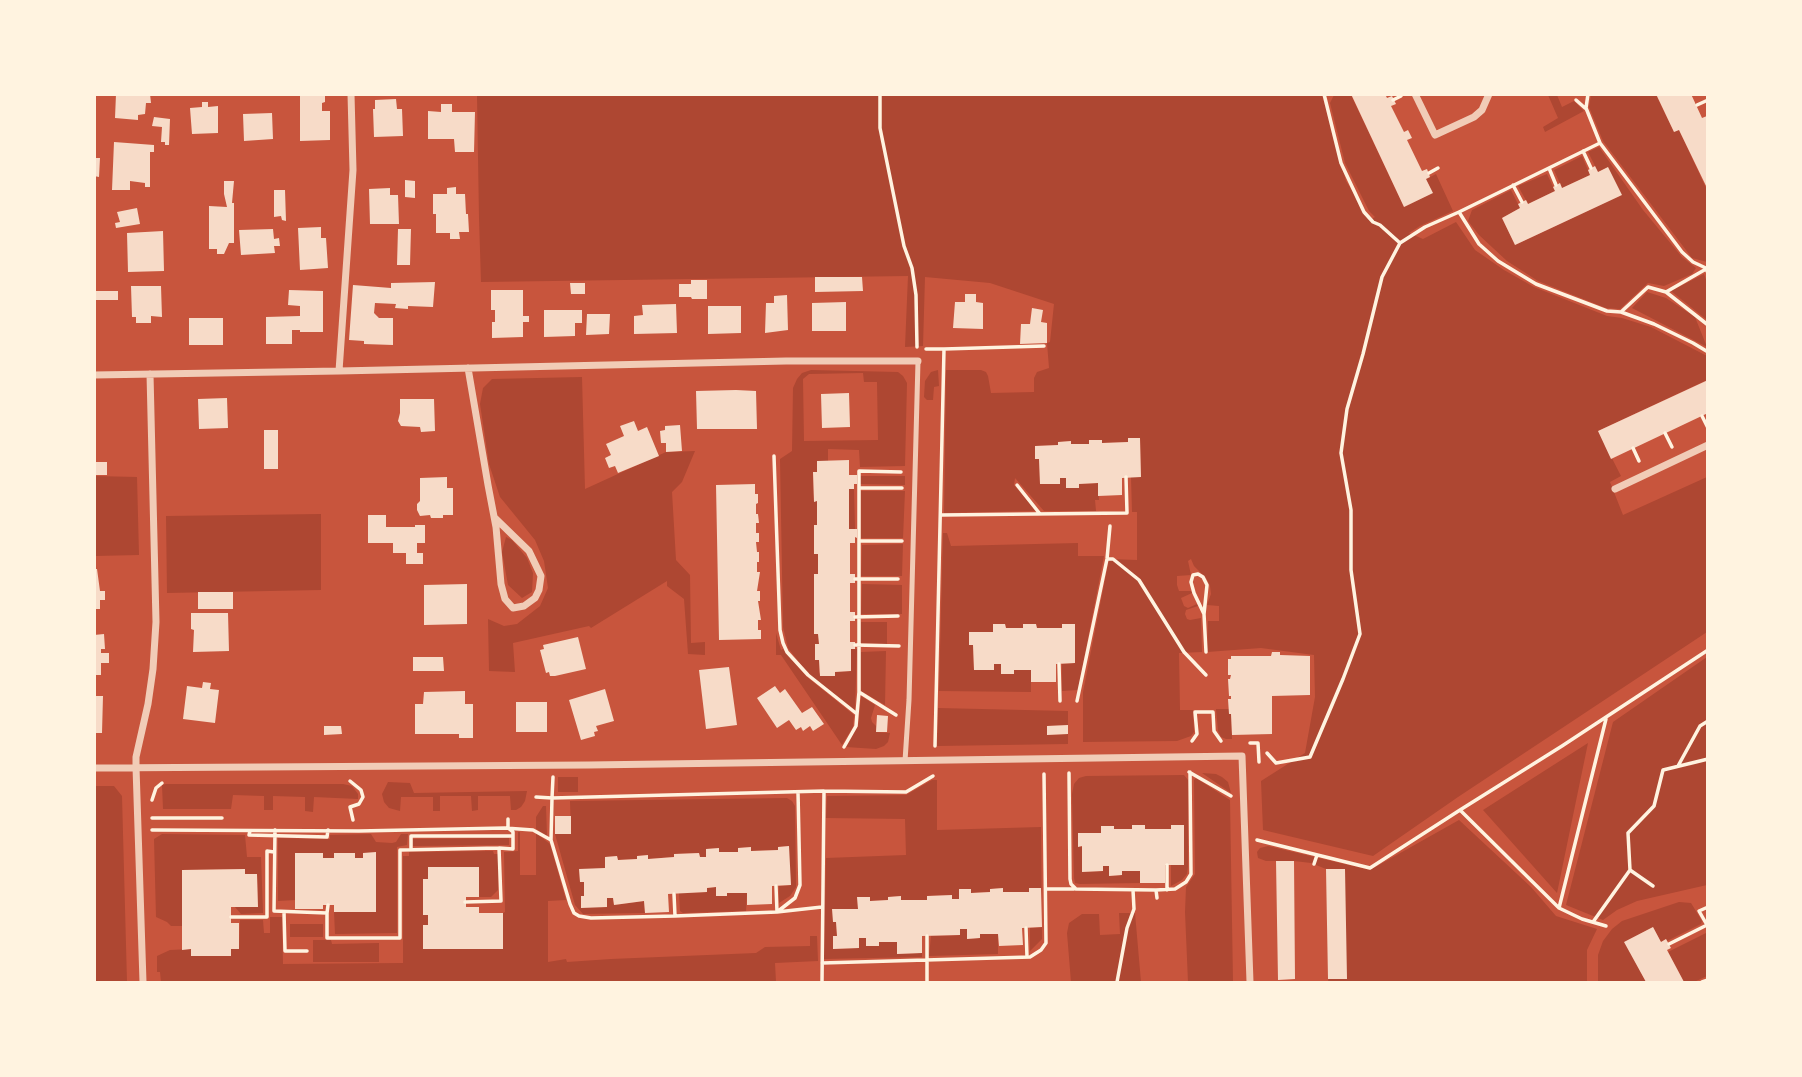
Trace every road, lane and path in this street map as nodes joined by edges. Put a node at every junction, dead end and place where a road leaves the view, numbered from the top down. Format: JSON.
{"nodes":[{"id":1,"x":351,"y":94,"type":"edge"},
{"id":2,"x":880,"y":94,"type":"edge"},
{"id":3,"x":1324,"y":94,"type":"edge"},
{"id":4,"x":1330,"y":94,"type":"edge"},
{"id":5,"x":1403,"y":94,"type":"edge"},
{"id":6,"x":1415,"y":94,"type":"edge"},
{"id":7,"x":1489,"y":94,"type":"edge"},
{"id":8,"x":1588,"y":94,"type":"edge"},
{"id":9,"x":1393,"y":100,"type":"dead end"},
{"id":10,"x":1576,"y":100,"type":"dead end"},
{"id":11,"x":1707,"y":100,"type":"edge"},
{"id":12,"x":1325,"y":102,"type":"junction"},
{"id":13,"x":1697,"y":105,"type":"dead end"},
{"id":14,"x":1586,"y":108,"type":"junction"},
{"id":15,"x":1600,"y":143,"type":"junction"},
{"id":16,"x":1583,"y":151,"type":"junction"},
{"id":17,"x":1438,"y":168,"type":"dead end"},
{"id":18,"x":1549,"y":168,"type":"junction"},
{"id":19,"x":1591,"y":168,"type":"dead end"},
{"id":20,"x":1429,"y":173,"type":"dead end"},
{"id":21,"x":1513,"y":185,"type":"junction"},
{"id":22,"x":1556,"y":185,"type":"dead end"},
{"id":23,"x":1522,"y":202,"type":"dead end"},
{"id":24,"x":1459,"y":212,"type":"junction"},
{"id":25,"x":1400,"y":243,"type":"junction"},
{"id":26,"x":1707,"y":270,"type":"edge"},
{"id":27,"x":1665,"y":292,"type":"junction"},
{"id":28,"x":1621,"y":312,"type":"junction"},
{"id":29,"x":1707,"y":324,"type":"edge"},
{"id":30,"x":1044,"y":346,"type":"dead end"},
{"id":31,"x":944,"y":349,"type":"dead end"},
{"id":32,"x":1707,"y":352,"type":"edge"},
{"id":33,"x":918,"y":360,"type":"junction"},
{"id":34,"x":468,"y":368,"type":"junction"},
{"id":35,"x":339,"y":371,"type":"junction"},
{"id":36,"x":944,"y":372,"type":"dead end"},
{"id":37,"x":94,"y":374,"type":"edge"},
{"id":38,"x":150,"y":374,"type":"junction"},
{"id":39,"x":1702,"y":416,"type":"dead end"},
{"id":40,"x":1707,"y":428,"type":"edge"},
{"id":41,"x":1665,"y":433,"type":"dead end"},
{"id":42,"x":1707,"y":445,"type":"edge"},
{"id":43,"x":1672,"y":447,"type":"dead end"},
{"id":44,"x":1633,"y":448,"type":"dead end"},
{"id":45,"x":774,"y":456,"type":"dead end"},
{"id":46,"x":1639,"y":461,"type":"dead end"},
{"id":47,"x":916,"y":472,"type":"junction"},
{"id":48,"x":1126,"y":477,"type":"dead end"},
{"id":49,"x":1017,"y":485,"type":"dead end"},
{"id":50,"x":859,"y":488,"type":"junction"},
{"id":51,"x":915,"y":488,"type":"junction"},
{"id":52,"x":1615,"y":489,"type":"dead end"},
{"id":53,"x":941,"y":514,"type":"junction"},
{"id":54,"x":1040,"y":514,"type":"junction"},
{"id":55,"x":495,"y":518,"type":"junction"},
{"id":56,"x":1110,"y":526,"type":"dead end"},
{"id":57,"x":859,"y":541,"type":"junction"},
{"id":58,"x":914,"y":541,"type":"junction"},
{"id":59,"x":1107,"y":559,"type":"junction"},
{"id":60,"x":857,"y":578,"type":"junction"},
{"id":61,"x":912,"y":579,"type":"junction"},
{"id":62,"x":1204,"y":614,"type":"junction"},
{"id":63,"x":911,"y":616,"type":"junction"},
{"id":64,"x":857,"y":617,"type":"junction"},
{"id":65,"x":857,"y":645,"type":"junction"},
{"id":66,"x":910,"y":646,"type":"junction"},
{"id":67,"x":1707,"y":650,"type":"edge"},
{"id":68,"x":1206,"y":652,"type":"dead end"},
{"id":69,"x":1059,"y":664,"type":"dead end"},
{"id":70,"x":1206,"y":675,"type":"dead end"},
{"id":71,"x":859,"y":692,"type":"junction"},
{"id":72,"x":1060,"y":701,"type":"dead end"},
{"id":73,"x":1077,"y":701,"type":"dead end"},
{"id":74,"x":857,"y":714,"type":"junction"},
{"id":75,"x":1606,"y":717,"type":"junction"},
{"id":76,"x":1707,"y":721,"type":"edge"},
{"id":77,"x":907,"y":723,"type":"junction"},
{"id":78,"x":935,"y":750,"type":"dead end"},
{"id":79,"x":841,"y":752,"type":"dead end"},
{"id":80,"x":1267,"y":753,"type":"dead end"},
{"id":81,"x":1707,"y":759,"type":"edge"},
{"id":82,"x":905,"y":761,"type":"junction"},
{"id":83,"x":553,"y":765,"type":"junction"},
{"id":84,"x":1678,"y":766,"type":"junction"},
{"id":85,"x":136,"y":767,"type":"junction"},
{"id":86,"x":94,"y":768,"type":"edge"},
{"id":87,"x":1200,"y":771,"type":"dead end"},
{"id":88,"x":1178,"y":772,"type":"dead end"},
{"id":89,"x":1190,"y":772,"type":"junction"},
{"id":90,"x":1044,"y":774,"type":"dead end"},
{"id":91,"x":1069,"y":774,"type":"dead end"},
{"id":92,"x":944,"y":776,"type":"dead end"},
{"id":93,"x":348,"y":780,"type":"dead end"},
{"id":94,"x":1233,"y":784,"type":"dead end"},
{"id":95,"x":824,"y":791,"type":"junction"},
{"id":96,"x":797,"y":792,"type":"junction"},
{"id":97,"x":536,"y":797,"type":"dead end"},
{"id":98,"x":552,"y":797,"type":"junction"},
{"id":99,"x":1460,"y":810,"type":"junction"},
{"id":100,"x":156,"y":818,"type":"dead end"},
{"id":101,"x":222,"y":818,"type":"dead end"},
{"id":102,"x":508,"y":819,"type":"dead end"},
{"id":103,"x":353,"y":820,"type":"dead end"},
{"id":104,"x":508,"y":828,"type":"junction"},
{"id":105,"x":150,"y":830,"type":"dead end"},
{"id":106,"x":274,"y":833,"type":"junction"},
{"id":107,"x":513,"y":836,"type":"junction"},
{"id":108,"x":1245,"y":838,"type":"junction"},
{"id":109,"x":551,"y":840,"type":"junction"},
{"id":110,"x":499,"y":848,"type":"junction"},
{"id":111,"x":411,"y":849,"type":"junction"},
{"id":112,"x":274,"y":852,"type":"junction"},
{"id":113,"x":1317,"y":855,"type":"junction"},
{"id":114,"x":1314,"y":864,"type":"dead end"},
{"id":115,"x":1167,"y":865,"type":"dead end"},
{"id":116,"x":1630,"y":870,"type":"junction"},
{"id":117,"x":776,"y":886,"type":"dead end"},
{"id":118,"x":1653,"y":886,"type":"dead end"},
{"id":119,"x":1046,"y":889,"type":"junction"},
{"id":120,"x":1076,"y":889,"type":"junction"},
{"id":121,"x":1133,"y":890,"type":"junction"},
{"id":122,"x":1156,"y":890,"type":"junction"},
{"id":123,"x":1167,"y":890,"type":"junction"},
{"id":124,"x":674,"y":894,"type":"dead end"},
{"id":125,"x":1157,"y":898,"type":"dead end"},
{"id":126,"x":466,"y":902,"type":"dead end"},
{"id":127,"x":328,"y":905,"type":"dead end"},
{"id":128,"x":1707,"y":906,"type":"edge"},
{"id":129,"x":822,"y":907,"type":"junction"},
{"id":130,"x":1559,"y":908,"type":"junction"},
{"id":131,"x":284,"y":912,"type":"junction"},
{"id":132,"x":777,"y":912,"type":"junction"},
{"id":133,"x":327,"y":913,"type":"junction"},
{"id":134,"x":231,"y":916,"type":"dead end"},
{"id":135,"x":675,"y":916,"type":"junction"},
{"id":136,"x":1593,"y":922,"type":"junction"},
{"id":137,"x":1606,"y":926,"type":"dead end"},
{"id":138,"x":1707,"y":926,"type":"edge"},
{"id":139,"x":1026,"y":928,"type":"dead end"},
{"id":140,"x":927,"y":936,"type":"dead end"},
{"id":141,"x":1669,"y":944,"type":"dead end"},
{"id":142,"x":307,"y":951,"type":"dead end"},
{"id":143,"x":1027,"y":957,"type":"junction"},
{"id":144,"x":926,"y":959,"type":"junction"},
{"id":145,"x":822,"y":963,"type":"junction"},
{"id":146,"x":1707,"y":979,"type":"edge"},
{"id":147,"x":143,"y":982,"type":"edge"},
{"id":148,"x":822,"y":982,"type":"edge"},
{"id":149,"x":927,"y":982,"type":"edge"},
{"id":150,"x":1117,"y":982,"type":"edge"},
{"id":151,"x":1250,"y":982,"type":"edge"},
{"id":152,"x":1702,"y":982,"type":"edge"}],
"edges":[{"from":1,"to":35,"type":"street"},
{"from":2,"to":33,"type":"path"},
{"from":3,"to":12,"type":"path"},
{"from":4,"to":12,"type":"path"},
{"from":5,"to":9,"type":"path"},
{"from":6,"to":7,"type":"street"},
{"from":8,"to":14,"type":"path"},
{"from":10,"to":14,"type":"path"},
{"from":11,"to":13,"type":"path"},
{"from":12,"to":25,"type":"path"},
{"from":14,"to":15,"type":"path"},
{"from":15,"to":16,"type":"path"},
{"from":15,"to":26,"type":"path"},
{"from":16,"to":18,"type":"path"},
{"from":16,"to":19,"type":"path"},
{"from":17,"to":20,"type":"path"},
{"from":18,"to":21,"type":"path"},
{"from":18,"to":22,"type":"path"},
{"from":21,"to":23,"type":"path"},
{"from":21,"to":24,"type":"path"},
{"from":24,"to":25,"type":"path"},
{"from":24,"to":28,"type":"path"},
{"from":25,"to":80,"type":"path"},
{"from":26,"to":27,"type":"path"},
{"from":27,"to":28,"type":"path"},
{"from":27,"to":29,"type":"path"},
{"from":28,"to":32,"type":"path"},
{"from":30,"to":31,"type":"path"},
{"from":33,"to":34,"type":"street"},
{"from":33,"to":47,"type":"lane"},
{"from":34,"to":35,"type":"street"},
{"from":34,"to":55,"type":"street"},
{"from":35,"to":38,"type":"street"},
{"from":36,"to":53,"type":"path"},
{"from":37,"to":38,"type":"street"},
{"from":38,"to":85,"type":"street"},
{"from":39,"to":40,"type":"path"},
{"from":41,"to":43,"type":"path"},
{"from":42,"to":52,"type":"street"},
{"from":44,"to":46,"type":"path"},
{"from":45,"to":74,"type":"path"},
{"from":47,"to":50,"type":"path"},
{"from":47,"to":51,"type":"lane"},
{"from":48,"to":54,"type":"path"},
{"from":49,"to":54,"type":"path"},
{"from":50,"to":51,"type":"path"},
{"from":50,"to":57,"type":"path"},
{"from":51,"to":58,"type":"lane"},
{"from":53,"to":54,"type":"path"},
{"from":53,"to":78,"type":"path"},
{"from":55,"to":55,"type":"street"},
{"from":56,"to":59,"type":"path"},
{"from":57,"to":58,"type":"path"},
{"from":57,"to":60,"type":"path"},
{"from":58,"to":61,"type":"lane"},
{"from":59,"to":70,"type":"path"},
{"from":59,"to":73,"type":"path"},
{"from":60,"to":61,"type":"path"},
{"from":60,"to":64,"type":"path"},
{"from":61,"to":63,"type":"lane"},
{"from":62,"to":62,"type":"path"},
{"from":62,"to":68,"type":"path"},
{"from":63,"to":64,"type":"path"},
{"from":63,"to":66,"type":"lane"},
{"from":64,"to":65,"type":"path"},
{"from":65,"to":66,"type":"path"},
{"from":65,"to":71,"type":"path"},
{"from":66,"to":77,"type":"lane"},
{"from":67,"to":75,"type":"path"},
{"from":69,"to":72,"type":"path"},
{"from":71,"to":74,"type":"path"},
{"from":71,"to":77,"type":"path"},
{"from":74,"to":79,"type":"path"},
{"from":75,"to":99,"type":"path"},
{"from":75,"to":130,"type":"path"},
{"from":76,"to":84,"type":"path"},
{"from":77,"to":82,"type":"lane"},
{"from":81,"to":84,"type":"path"},
{"from":82,"to":83,"type":"street"},
{"from":82,"to":108,"type":"street"},
{"from":83,"to":85,"type":"street"},
{"from":83,"to":98,"type":"path"},
{"from":84,"to":116,"type":"path"},
{"from":85,"to":86,"type":"street"},
{"from":85,"to":147,"type":"street"},
{"from":87,"to":89,"type":"path"},
{"from":88,"to":89,"type":"path"},
{"from":89,"to":94,"type":"path"},
{"from":89,"to":123,"type":"path"},
{"from":90,"to":119,"type":"path"},
{"from":91,"to":120,"type":"path"},
{"from":92,"to":95,"type":"path"},
{"from":93,"to":103,"type":"path"},
{"from":95,"to":96,"type":"path"},
{"from":95,"to":129,"type":"path"},
{"from":96,"to":98,"type":"path"},
{"from":96,"to":132,"type":"path"},
{"from":97,"to":98,"type":"path"},
{"from":98,"to":109,"type":"path"},
{"from":99,"to":113,"type":"path"},
{"from":99,"to":130,"type":"path"},
{"from":100,"to":101,"type":"path"},
{"from":102,"to":104,"type":"path"},
{"from":104,"to":106,"type":"path"},
{"from":104,"to":107,"type":"path"},
{"from":104,"to":109,"type":"path"},
{"from":105,"to":106,"type":"path"},
{"from":106,"to":112,"type":"path"},
{"from":107,"to":110,"type":"path"},
{"from":107,"to":111,"type":"path"},
{"from":108,"to":113,"type":"path"},
{"from":108,"to":151,"type":"street"},
{"from":109,"to":135,"type":"path"},
{"from":110,"to":111,"type":"path"},
{"from":110,"to":126,"type":"path"},
{"from":111,"to":133,"type":"path"},
{"from":112,"to":131,"type":"path"},
{"from":112,"to":134,"type":"path"},
{"from":113,"to":114,"type":"path"},
{"from":115,"to":123,"type":"path"},
{"from":116,"to":118,"type":"path"},
{"from":116,"to":136,"type":"path"},
{"from":117,"to":132,"type":"path"},
{"from":119,"to":120,"type":"path"},
{"from":119,"to":143,"type":"path"},
{"from":120,"to":121,"type":"path"},
{"from":121,"to":122,"type":"path"},
{"from":121,"to":150,"type":"path"},
{"from":122,"to":123,"type":"path"},
{"from":122,"to":125,"type":"path"},
{"from":124,"to":135,"type":"path"},
{"from":127,"to":133,"type":"path"},
{"from":128,"to":138,"type":"path"},
{"from":129,"to":132,"type":"path"},
{"from":129,"to":145,"type":"path"},
{"from":130,"to":136,"type":"path"},
{"from":131,"to":133,"type":"path"},
{"from":131,"to":142,"type":"path"},
{"from":132,"to":135,"type":"path"},
{"from":136,"to":137,"type":"path"},
{"from":138,"to":141,"type":"path"},
{"from":139,"to":143,"type":"path"},
{"from":140,"to":144,"type":"path"},
{"from":143,"to":144,"type":"path"},
{"from":144,"to":145,"type":"path"},
{"from":144,"to":149,"type":"path"},
{"from":145,"to":148,"type":"path"},
{"from":146,"to":152,"type":"path"}]}
